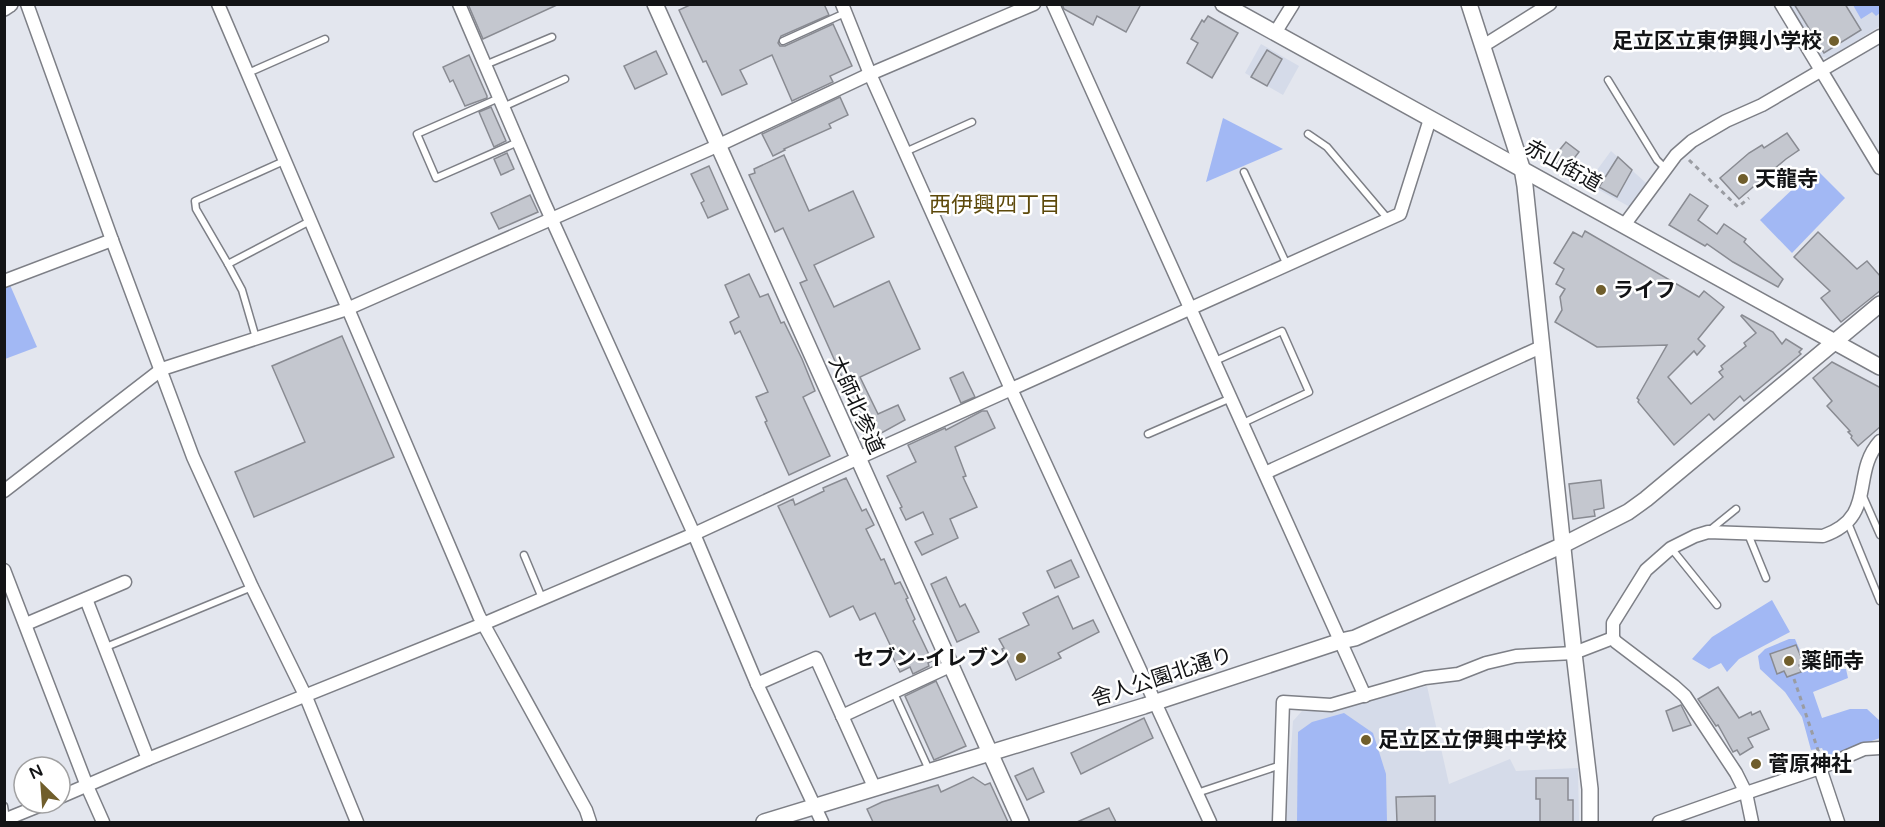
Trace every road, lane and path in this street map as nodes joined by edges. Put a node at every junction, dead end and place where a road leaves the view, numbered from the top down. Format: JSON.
{"nodes":[{"id":1,"x":10,"y":4,"type":"edge"},
{"id":2,"x":27,"y":4,"type":"edge"},
{"id":3,"x":218,"y":4,"type":"edge"},
{"id":4,"x":459,"y":4,"type":"edge"},
{"id":5,"x":655,"y":4,"type":"edge"},
{"id":6,"x":1034,"y":4,"type":"edge"},
{"id":7,"x":1053,"y":4,"type":"edge"},
{"id":8,"x":1223,"y":4,"type":"edge"},
{"id":9,"x":1293,"y":4,"type":"edge"},
{"id":10,"x":1469,"y":4,"type":"edge"},
{"id":11,"x":1550,"y":4,"type":"edge"},
{"id":12,"x":1781,"y":4,"type":"edge"},
{"id":13,"x":4,"y":8,"type":"edge"},
{"id":14,"x":844,"y":9,"type":"edge"},
{"id":15,"x":1275,"y":33,"type":"junction"},
{"id":16,"x":1881,"y":36,"type":"edge"},
{"id":17,"x":552,"y":37,"type":"dead end"},
{"id":18,"x":325,"y":39,"type":"dead end"},
{"id":19,"x":783,"y":41,"type":"dead end"},
{"id":20,"x":1483,"y":46,"type":"junction"},
{"id":21,"x":485,"y":65,"type":"junction"},
{"id":22,"x":1822,"y":71,"type":"junction"},
{"id":23,"x":248,"y":74,"type":"junction"},
{"id":24,"x":870,"y":74,"type":"junction"},
{"id":25,"x":566,"y":79,"type":"dead end"},
{"id":26,"x":1608,"y":80,"type":"dead end"},
{"id":27,"x":501,"y":103,"type":"junction"},
{"id":28,"x":1430,"y":119,"type":"junction"},
{"id":29,"x":972,"y":122,"type":"dead end"},
{"id":30,"x":1308,"y":134,"type":"dead end"},
{"id":31,"x":518,"y":142,"type":"junction"},
{"id":32,"x":717,"y":146,"type":"junction"},
{"id":33,"x":1679,"y":151,"type":"junction"},
{"id":34,"x":905,"y":152,"type":"junction"},
{"id":35,"x":284,"y":161,"type":"junction"},
{"id":36,"x":1522,"y":168,"type":"junction"},
{"id":37,"x":1665,"y":168,"type":"junction"},
{"id":38,"x":1881,"y":168,"type":"edge"},
{"id":39,"x":1244,"y":171,"type":"dead end"},
{"id":40,"x":1749,"y":198,"type":"dead end"},
{"id":41,"x":1388,"y":219,"type":"junction"},
{"id":42,"x":552,"y":220,"type":"junction"},
{"id":43,"x":310,"y":221,"type":"junction"},
{"id":44,"x":1624,"y":224,"type":"junction"},
{"id":45,"x":112,"y":240,"type":"junction"},
{"id":46,"x":228,"y":264,"type":"junction"},
{"id":47,"x":1287,"y":266,"type":"junction"},
{"id":48,"x":4,"y":281,"type":"edge"},
{"id":49,"x":1881,"y":304,"type":"edge"},
{"id":50,"x":347,"y":309,"type":"junction"},
{"id":51,"x":1191,"y":309,"type":"junction"},
{"id":52,"x":256,"y":338,"type":"junction"},
{"id":53,"x":1835,"y":341,"type":"junction"},
{"id":54,"x":1541,"y":347,"type":"junction"},
{"id":55,"x":1215,"y":361,"type":"junction"},
{"id":56,"x":1881,"y":367,"type":"edge"},
{"id":57,"x":162,"y":369,"type":"junction"},
{"id":58,"x":1011,"y":389,"type":"junction"},
{"id":59,"x":1231,"y":398,"type":"junction"},
{"id":60,"x":1243,"y":423,"type":"junction"},
{"id":61,"x":1148,"y":434,"type":"dead end"},
{"id":62,"x":1881,"y":441,"type":"edge"},
{"id":63,"x":857,"y":459,"type":"junction"},
{"id":64,"x":1265,"y":473,"type":"junction"},
{"id":65,"x":4,"y":491,"type":"edge"},
{"id":66,"x":1861,"y":494,"type":"junction"},
{"id":67,"x":1736,"y":509,"type":"dead end"},
{"id":68,"x":1848,"y":523,"type":"junction"},
{"id":69,"x":1708,"y":532,"type":"junction"},
{"id":70,"x":1748,"y":533,"type":"junction"},
{"id":71,"x":694,"y":534,"type":"junction"},
{"id":72,"x":1881,"y":535,"type":"edge"},
{"id":73,"x":1563,"y":545,"type":"junction"},
{"id":74,"x":1671,"y":548,"type":"junction"},
{"id":75,"x":524,"y":555,"type":"dead end"},
{"id":76,"x":4,"y":570,"type":"edge"},
{"id":77,"x":1766,"y":578,"type":"dead end"},
{"id":78,"x":125,"y":582,"type":"dead end"},
{"id":79,"x":252,"y":587,"type":"junction"},
{"id":80,"x":542,"y":598,"type":"junction"},
{"id":81,"x":86,"y":599,"type":"junction"},
{"id":82,"x":1880,"y":601,"type":"edge"},
{"id":83,"x":1717,"y":605,"type":"dead end"},
{"id":84,"x":26,"y":624,"type":"junction"},
{"id":85,"x":483,"y":624,"type":"junction"},
{"id":86,"x":1613,"y":638,"type":"junction"},
{"id":87,"x":1341,"y":641,"type":"junction"},
{"id":88,"x":106,"y":647,"type":"junction"},
{"id":89,"x":1574,"y":653,"type":"junction"},
{"id":90,"x":950,"y":666,"type":"junction"},
{"id":91,"x":1794,"y":679,"type":"dead end"},
{"id":92,"x":758,"y":684,"type":"junction"},
{"id":93,"x":894,"y":693,"type":"junction"},
{"id":94,"x":1365,"y":696,"type":"junction"},
{"id":95,"x":306,"y":697,"type":"junction"},
{"id":96,"x":1155,"y":702,"type":"junction"},
{"id":97,"x":842,"y":716,"type":"junction"},
{"id":98,"x":1881,"y":748,"type":"edge"},
{"id":99,"x":990,"y":754,"type":"junction"},
{"id":100,"x":148,"y":759,"type":"junction"},
{"id":101,"x":1281,"y":765,"type":"junction"},
{"id":102,"x":1821,"y":767,"type":"junction"},
{"id":103,"x":930,"y":772,"type":"junction"},
{"id":104,"x":87,"y":786,"type":"junction"},
{"id":105,"x":875,"y":789,"type":"junction"},
{"id":106,"x":72,"y":792,"type":"edge"},
{"id":107,"x":1197,"y":793,"type":"junction"},
{"id":108,"x":1746,"y":793,"type":"junction"},
{"id":109,"x":4,"y":806,"type":"edge"},
{"id":110,"x":815,"y":806,"type":"junction"},
{"id":111,"x":5,"y":820,"type":"edge"},
{"id":112,"x":103,"y":822,"type":"edge"},
{"id":113,"x":357,"y":822,"type":"edge"},
{"id":114,"x":590,"y":822,"type":"edge"},
{"id":115,"x":764,"y":822,"type":"edge"},
{"id":116,"x":822,"y":822,"type":"edge"},
{"id":117,"x":1021,"y":822,"type":"edge"},
{"id":118,"x":1210,"y":822,"type":"edge"},
{"id":119,"x":1279,"y":822,"type":"edge"},
{"id":120,"x":1590,"y":822,"type":"edge"},
{"id":121,"x":1659,"y":822,"type":"edge"},
{"id":122,"x":1752,"y":822,"type":"edge"},
{"id":123,"x":1838,"y":822,"type":"edge"}],
"edges":[{"from":1,"to":13,"type":"street"},
{"from":2,"to":45,"type":"street"},
{"from":3,"to":23,"type":"street"},
{"from":4,"to":21,"type":"street"},
{"from":5,"to":32,"type":"street","name":"大師北参道"},
{"from":6,"to":24,"type":"street"},
{"from":7,"to":51,"type":"street"},
{"from":8,"to":15,"type":"street","name":"赤山街道"},
{"from":9,"to":15,"type":"street"},
{"from":10,"to":20,"type":"street"},
{"from":11,"to":20,"type":"street"},
{"from":12,"to":22,"type":"street"},
{"from":14,"to":19,"type":"lane"},
{"from":14,"to":24,"type":"street"},
{"from":15,"to":28,"type":"street","name":"赤山街道"},
{"from":16,"to":22,"type":"street"},
{"from":17,"to":21,"type":"lane"},
{"from":18,"to":23,"type":"lane"},
{"from":20,"to":36,"type":"street"},
{"from":21,"to":27,"type":"street"},
{"from":22,"to":33,"type":"street"},
{"from":22,"to":38,"type":"street"},
{"from":23,"to":35,"type":"street"},
{"from":24,"to":32,"type":"street"},
{"from":24,"to":34,"type":"street"},
{"from":25,"to":27,"type":"lane"},
{"from":26,"to":37,"type":"lane"},
{"from":27,"to":31,"type":"street"},
{"from":27,"to":31,"type":"lane"},
{"from":28,"to":36,"type":"street","name":"赤山街道"},
{"from":28,"to":41,"type":"street"},
{"from":29,"to":34,"type":"lane"},
{"from":30,"to":41,"type":"lane"},
{"from":31,"to":42,"type":"street"},
{"from":32,"to":42,"type":"street"},
{"from":32,"to":63,"type":"street","name":"大師北参道"},
{"from":33,"to":37,"type":"street"},
{"from":33,"to":40,"type":"path"},
{"from":34,"to":58,"type":"street"},
{"from":35,"to":43,"type":"street"},
{"from":35,"to":46,"type":"lane"},
{"from":36,"to":44,"type":"street","name":"赤山街道"},
{"from":36,"to":54,"type":"street"},
{"from":37,"to":44,"type":"street"},
{"from":39,"to":47,"type":"lane"},
{"from":41,"to":47,"type":"street"},
{"from":42,"to":50,"type":"street"},
{"from":42,"to":71,"type":"street"},
{"from":43,"to":46,"type":"lane"},
{"from":43,"to":50,"type":"street"},
{"from":44,"to":53,"type":"street","name":"赤山街道"},
{"from":45,"to":48,"type":"street"},
{"from":45,"to":57,"type":"street"},
{"from":46,"to":52,"type":"lane"},
{"from":47,"to":51,"type":"street"},
{"from":49,"to":53,"type":"street","name":"舎人公園北通り"},
{"from":50,"to":52,"type":"street"},
{"from":50,"to":85,"type":"street"},
{"from":51,"to":55,"type":"street"},
{"from":51,"to":58,"type":"street"},
{"from":52,"to":57,"type":"street"},
{"from":53,"to":56,"type":"street","name":"赤山街道"},
{"from":53,"to":73,"type":"street","name":"舎人公園北通り"},
{"from":54,"to":64,"type":"street"},
{"from":54,"to":73,"type":"street"},
{"from":55,"to":59,"type":"street"},
{"from":55,"to":60,"type":"lane"},
{"from":57,"to":65,"type":"street"},
{"from":57,"to":79,"type":"street"},
{"from":58,"to":63,"type":"street"},
{"from":58,"to":96,"type":"street"},
{"from":59,"to":60,"type":"street"},
{"from":59,"to":61,"type":"lane"},
{"from":60,"to":64,"type":"street"},
{"from":62,"to":66,"type":"street"},
{"from":63,"to":71,"type":"street"},
{"from":63,"to":90,"type":"street","name":"大師北参道"},
{"from":64,"to":87,"type":"street"},
{"from":66,"to":68,"type":"street"},
{"from":66,"to":72,"type":"lane"},
{"from":67,"to":69,"type":"lane"},
{"from":68,"to":70,"type":"street"},
{"from":68,"to":82,"type":"lane"},
{"from":69,"to":70,"type":"street"},
{"from":69,"to":74,"type":"street"},
{"from":70,"to":77,"type":"lane"},
{"from":71,"to":80,"type":"street"},
{"from":71,"to":92,"type":"street"},
{"from":73,"to":87,"type":"street","name":"舎人公園北通り"},
{"from":73,"to":89,"type":"street"},
{"from":74,"to":83,"type":"lane"},
{"from":74,"to":86,"type":"street"},
{"from":75,"to":80,"type":"lane"},
{"from":76,"to":84,"type":"street"},
{"from":78,"to":81,"type":"street"},
{"from":79,"to":88,"type":"lane"},
{"from":79,"to":95,"type":"street"},
{"from":80,"to":85,"type":"street"},
{"from":81,"to":84,"type":"street"},
{"from":81,"to":88,"type":"street"},
{"from":84,"to":104,"type":"street"},
{"from":85,"to":95,"type":"street"},
{"from":85,"to":114,"type":"street"},
{"from":86,"to":89,"type":"street"},
{"from":86,"to":108,"type":"street"},
{"from":87,"to":94,"type":"street"},
{"from":87,"to":96,"type":"street","name":"舎人公園北通り"},
{"from":88,"to":100,"type":"street"},
{"from":89,"to":94,"type":"street"},
{"from":89,"to":120,"type":"street"},
{"from":90,"to":93,"type":"street"},
{"from":90,"to":99,"type":"street","name":"大師北参道"},
{"from":91,"to":102,"type":"path"},
{"from":92,"to":97,"type":"street"},
{"from":92,"to":110,"type":"street"},
{"from":93,"to":97,"type":"street"},
{"from":93,"to":103,"type":"lane"},
{"from":94,"to":101,"type":"street"},
{"from":95,"to":100,"type":"street"},
{"from":95,"to":113,"type":"street"},
{"from":96,"to":99,"type":"street","name":"舎人公園北通り"},
{"from":96,"to":107,"type":"street"},
{"from":97,"to":105,"type":"street"},
{"from":98,"to":102,"type":"street"},
{"from":99,"to":103,"type":"street","name":"舎人公園北通り"},
{"from":99,"to":117,"type":"street","name":"大師北参道"},
{"from":100,"to":104,"type":"street"},
{"from":101,"to":107,"type":"lane"},
{"from":101,"to":119,"type":"street"},
{"from":102,"to":108,"type":"street"},
{"from":102,"to":123,"type":"street"},
{"from":103,"to":105,"type":"street","name":"舎人公園北通り"},
{"from":104,"to":106,"type":"street"},
{"from":104,"to":112,"type":"street"},
{"from":105,"to":110,"type":"street","name":"舎人公園北通り"},
{"from":107,"to":118,"type":"street"},
{"from":108,"to":121,"type":"street"},
{"from":108,"to":122,"type":"street"},
{"from":109,"to":111,"type":"lane"},
{"from":110,"to":115,"type":"street","name":"舎人公園北通り"},
{"from":110,"to":116,"type":"street"}]}
